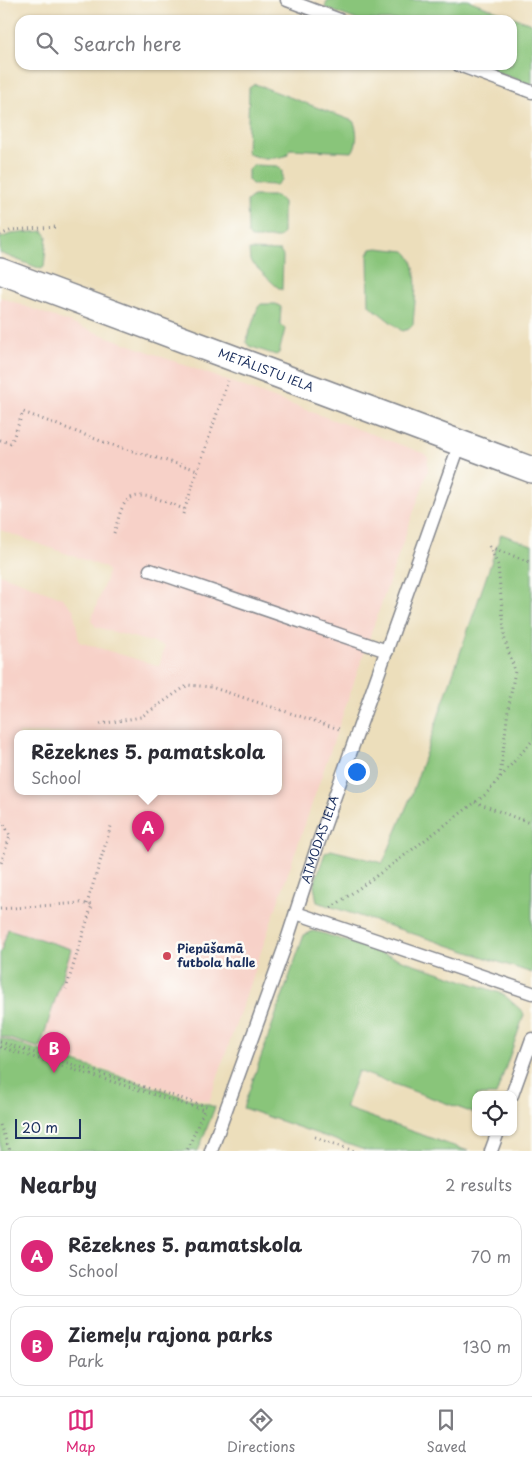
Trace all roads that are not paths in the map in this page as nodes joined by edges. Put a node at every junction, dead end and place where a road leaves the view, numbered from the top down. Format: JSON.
{"nodes":[{"id":1,"x":287,"y":0,"type":"edge"},
{"id":2,"x":327,"y":15,"type":"edge"},
{"id":3,"x":473,"y":70,"type":"edge"},
{"id":4,"x":532,"y":92,"type":"edge"},
{"id":5,"x":0,"y":271,"type":"edge"},
{"id":6,"x":460,"y":443,"type":"junction"},
{"id":7,"x":532,"y":470,"type":"edge"},
{"id":8,"x":150,"y":570,"type":"dead end"},
{"id":9,"x":387,"y":652,"type":"junction"},
{"id":10,"x":296,"y":913,"type":"junction"},
{"id":11,"x":532,"y":993,"type":"edge"},
{"id":12,"x":532,"y":1039,"type":"edge"},
{"id":13,"x":513,"y":1091,"type":"edge"},
{"id":14,"x":497,"y":1136,"type":"edge"},
{"id":15,"x":211,"y":1151,"type":"edge"},
{"id":16,"x":491,"y":1151,"type":"edge"}],
"edges":[{"from":1,"to":2,"type":"lane"},
{"from":3,"to":4,"type":"lane"},
{"from":5,"to":6,"type":"street","name":"METĀLISTU IELA"},
{"from":6,"to":7,"type":"street","name":"METĀLISTU IELA"},
{"from":6,"to":9,"type":"lane","name":"ATMODAS IELA"},
{"from":8,"to":9,"type":"lane"},
{"from":9,"to":10,"type":"lane","name":"ATMODAS IELA"},
{"from":10,"to":11,"type":"lane"},
{"from":10,"to":15,"type":"lane","name":"ATMODAS IELA"},
{"from":12,"to":13,"type":"lane"},
{"from":14,"to":16,"type":"lane"}]}
